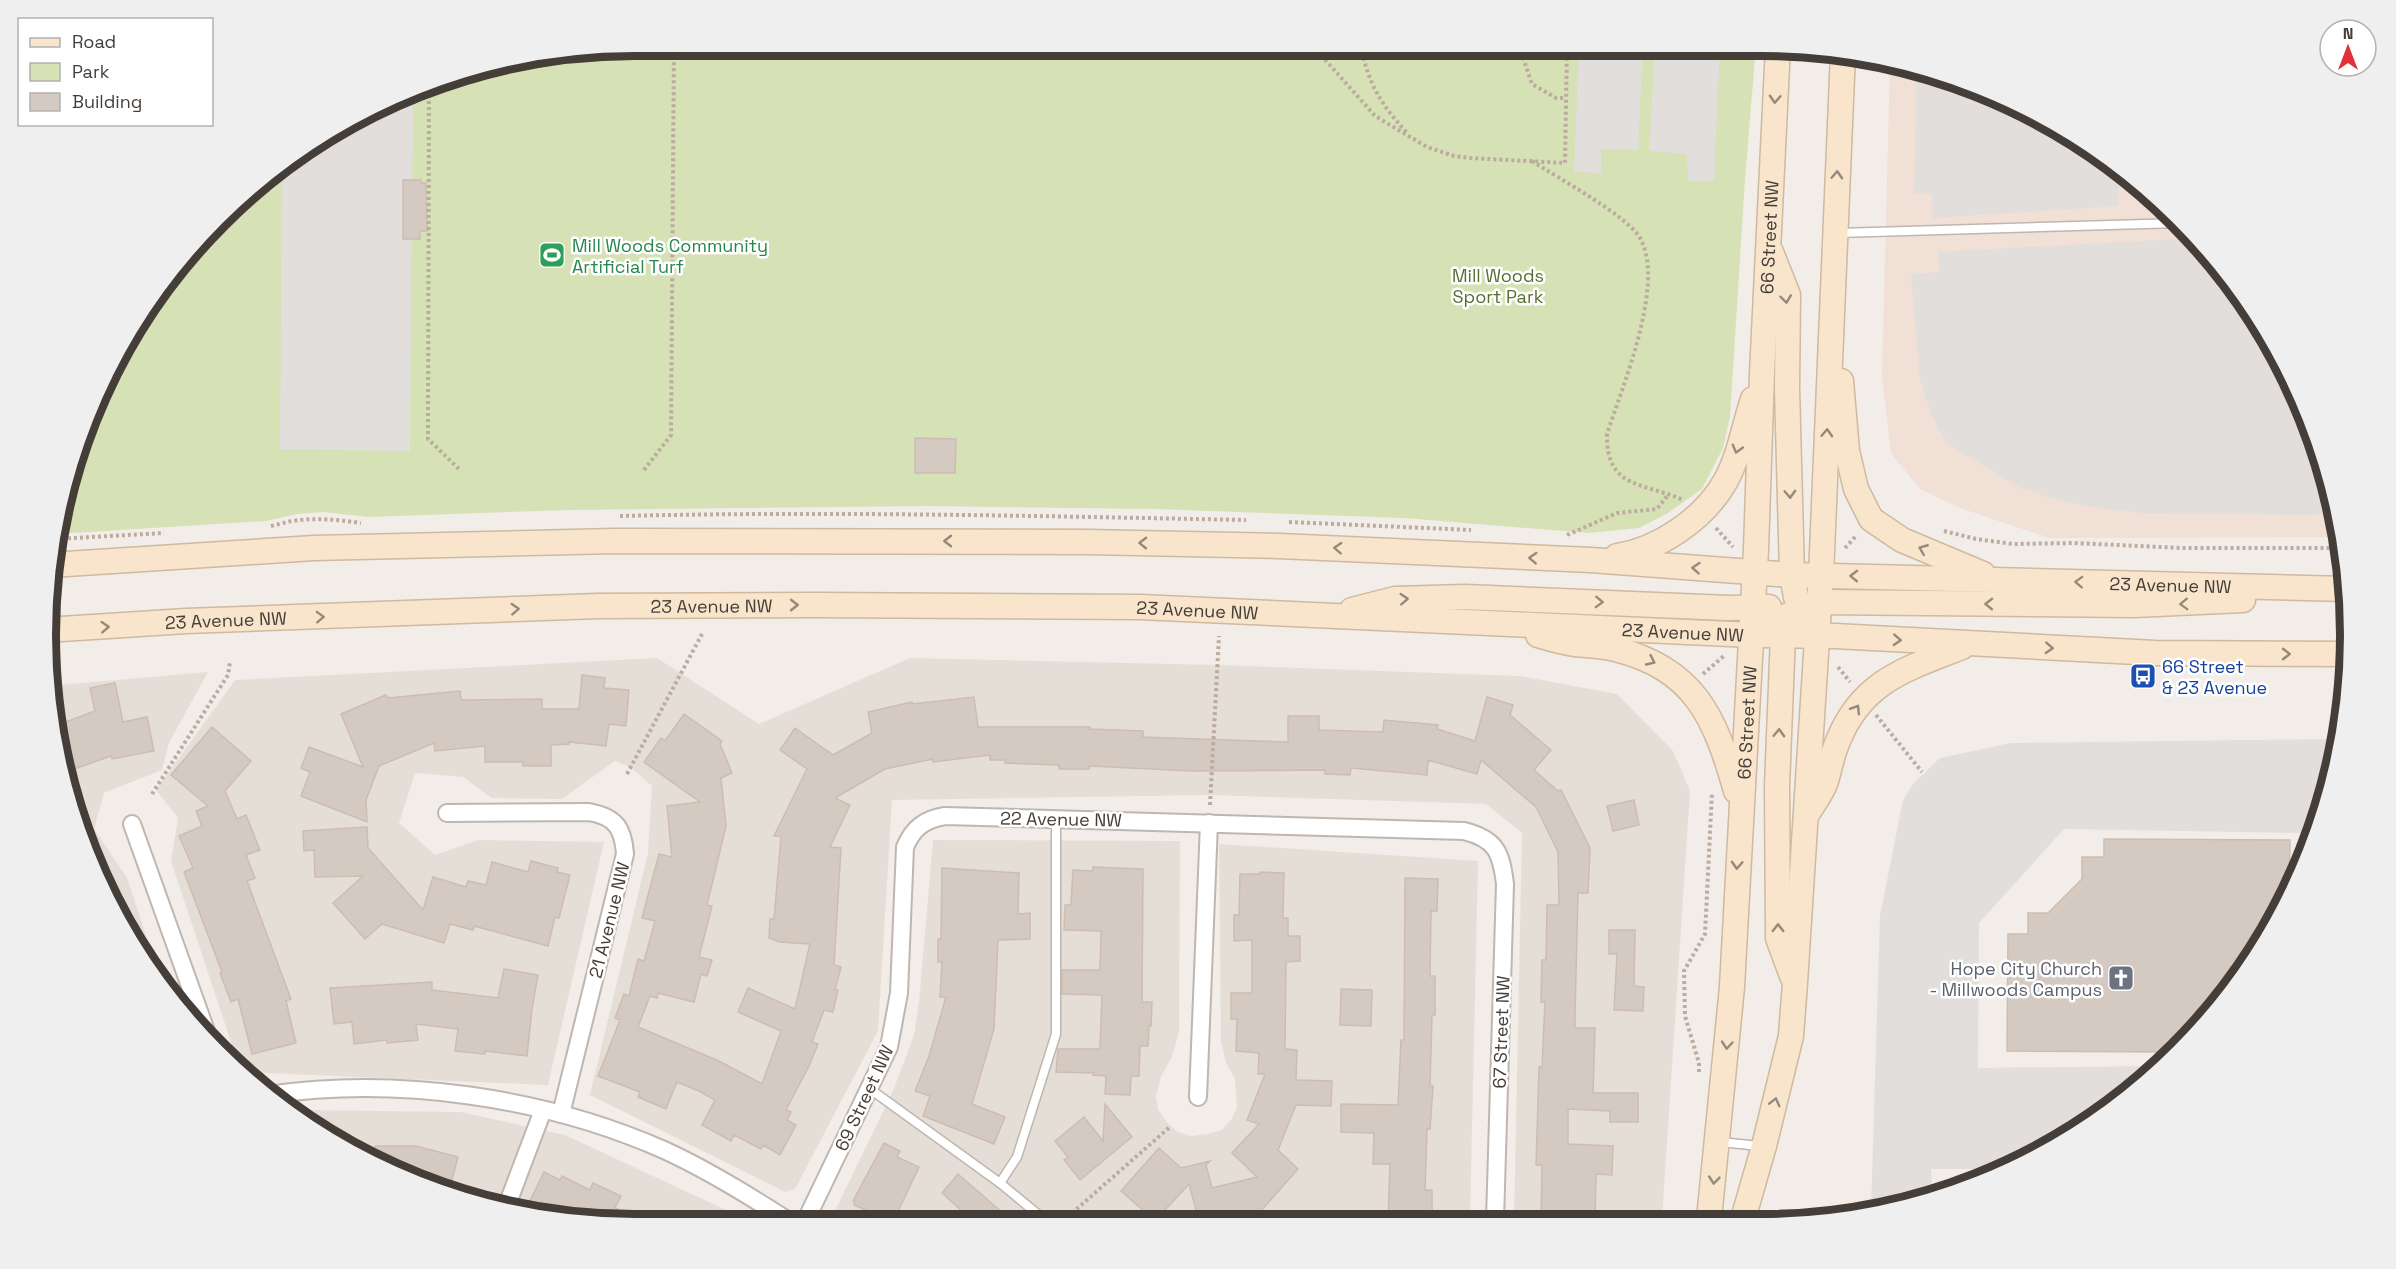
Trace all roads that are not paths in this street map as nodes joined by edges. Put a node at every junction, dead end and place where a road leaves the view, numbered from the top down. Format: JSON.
{"nodes":[{"id":1,"x":1777,"y":56,"type":"edge"},
{"id":2,"x":1843,"y":61,"type":"edge"},
{"id":3,"x":2166,"y":220,"type":"edge"},
{"id":4,"x":1834,"y":233,"type":"junction"},
{"id":5,"x":1768,"y":244,"type":"junction"},
{"id":6,"x":1832,"y":328,"type":"junction"},
{"id":7,"x":1762,"y":374,"type":"junction"},
{"id":8,"x":1592,"y":560,"type":"junction"},
{"id":9,"x":60,"y":564,"type":"edge"},
{"id":10,"x":1754,"y":572,"type":"junction"},
{"id":11,"x":1821,"y":576,"type":"junction"},
{"id":12,"x":1997,"y":580,"type":"junction"},
{"id":13,"x":2339,"y":591,"type":"edge"},
{"id":14,"x":2339,"y":592,"type":"edge"},
{"id":15,"x":1802,"y":596,"type":"junction"},
{"id":16,"x":1327,"y":616,"type":"junction"},
{"id":17,"x":1772,"y":617,"type":"junction"},
{"id":18,"x":1492,"y":623,"type":"junction"},
{"id":19,"x":56,"y":629,"type":"edge"},
{"id":20,"x":1752,"y":635,"type":"junction"},
{"id":21,"x":1817,"y":636,"type":"junction"},
{"id":22,"x":1970,"y":644,"type":"junction"},
{"id":23,"x":2339,"y":654,"type":"edge"},
{"id":24,"x":1740,"y":807,"type":"junction"},
{"id":25,"x":447,"y":813,"type":"dead end"},
{"id":26,"x":1056,"y":818,"type":"junction"},
{"id":27,"x":1805,"y":818,"type":"junction"},
{"id":28,"x":1209,"y":823,"type":"junction"},
{"id":29,"x":132,"y":824,"type":"dead end"},
{"id":30,"x":916,"y":828,"type":"joint"},
{"id":31,"x":1494,"y":846,"type":"joint"},
{"id":32,"x":1795,"y":983,"type":"junction"},
{"id":33,"x":202,"y":1019,"type":"edge"},
{"id":34,"x":870,"y":1089,"type":"junction"},
{"id":35,"x":282,"y":1094,"type":"edge"},
{"id":36,"x":1198,"y":1096,"type":"dead end"},
{"id":37,"x":543,"y":1110,"type":"junction"},
{"id":38,"x":561,"y":1114,"type":"junction"},
{"id":39,"x":1718,"y":1142,"type":"junction"},
{"id":40,"x":1764,"y":1146,"type":"junction"},
{"id":41,"x":1000,"y":1183,"type":"junction"},
{"id":42,"x":509,"y":1199,"type":"edge"},
{"id":43,"x":778,"y":1214,"type":"edge"},
{"id":44,"x":809,"y":1214,"type":"edge"},
{"id":45,"x":1038,"y":1214,"type":"edge"},
{"id":46,"x":1495,"y":1214,"type":"edge"},
{"id":47,"x":1711,"y":1214,"type":"edge"},
{"id":48,"x":1744,"y":1214,"type":"edge"}],
"edges":[{"from":1,"to":5,"type":"main road","name":"66 Street NW","one_way":true},
{"from":4,"to":2,"type":"main road","one_way":true},
{"from":3,"to":4,"type":"lane"},
{"from":4,"to":6,"type":"main road"},
{"from":5,"to":7,"type":"main road","name":"66 Street NW"},
{"from":5,"to":15,"type":"main road","one_way":true},
{"from":11,"to":6,"type":"main road","one_way":true},
{"from":12,"to":6,"type":"main road","one_way":true},
{"from":7,"to":8,"type":"main road","one_way":true},
{"from":7,"to":10,"type":"main road","name":"66 Street NW"},
{"from":8,"to":9,"type":"main road","one_way":true},
{"from":10,"to":8,"type":"main road","one_way":true},
{"from":10,"to":15,"type":"main road"},
{"from":10,"to":17,"type":"main road","name":"66 Street NW"},
{"from":12,"to":11,"type":"main road","name":"23 Avenue NW","one_way":true},
{"from":11,"to":15,"type":"main road"},
{"from":13,"to":12,"type":"main road","name":"23 Avenue NW","one_way":true},
{"from":14,"to":15,"type":"main road","one_way":true},
{"from":15,"to":17,"type":"main road"},
{"from":15,"to":21,"type":"main road"},
{"from":16,"to":17,"type":"main road","one_way":true},
{"from":16,"to":18,"type":"main road","name":"23 Avenue NW"},
{"from":19,"to":16,"type":"main road","name":"23 Avenue NW","one_way":true},
{"from":17,"to":20,"type":"main road","name":"66 Street NW"},
{"from":17,"to":21,"type":"main road"},
{"from":32,"to":17,"type":"main road","one_way":true},
{"from":18,"to":20,"type":"main road","name":"23 Avenue NW"},
{"from":18,"to":24,"type":"main road","one_way":true},
{"from":20,"to":24,"type":"main road","name":"66 Street NW"},
{"from":21,"to":22,"type":"main road","one_way":true},
{"from":21,"to":27,"type":"main road"},
{"from":22,"to":23,"type":"main road","one_way":true},
{"from":27,"to":22,"type":"main road","one_way":true},
{"from":24,"to":39,"type":"main road","name":"66 Street NW","one_way":true},
{"from":25,"to":38,"type":"street","name":"21 Avenue NW"},
{"from":26,"to":28,"type":"street","name":"22 Avenue NW"},
{"from":26,"to":30,"type":"street","name":"22 Avenue NW"},
{"from":26,"to":41,"type":"lane"},
{"from":27,"to":32,"type":"main road"},
{"from":28,"to":31,"type":"street","name":"22 Avenue NW"},
{"from":28,"to":36,"type":"street"},
{"from":29,"to":33,"type":"street"},
{"from":30,"to":34,"type":"street","name":"69 Street NW"},
{"from":31,"to":46,"type":"street","name":"67 Street NW"},
{"from":40,"to":32,"type":"main road","one_way":true},
{"from":34,"to":41,"type":"lane"},
{"from":34,"to":44,"type":"street","name":"69 Street NW"},
{"from":35,"to":37,"type":"street"},
{"from":37,"to":38,"type":"street"},
{"from":37,"to":42,"type":"street"},
{"from":38,"to":43,"type":"street"},
{"from":39,"to":40,"type":"lane"},
{"from":39,"to":47,"type":"main road","name":"66 Street NW","one_way":true},
{"from":40,"to":48,"type":"main road"},
{"from":41,"to":45,"type":"lane"}]}
